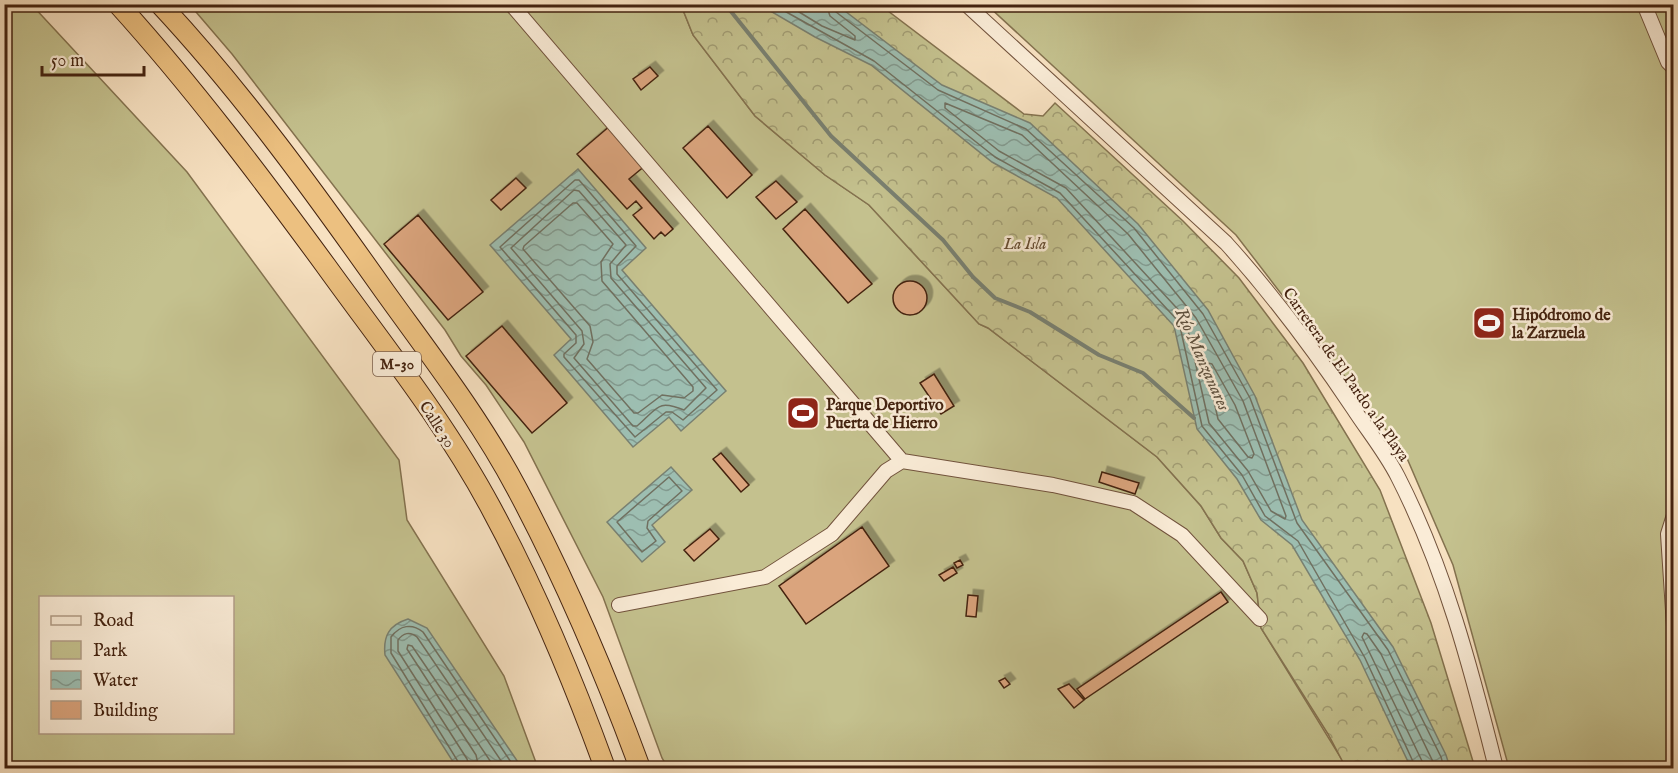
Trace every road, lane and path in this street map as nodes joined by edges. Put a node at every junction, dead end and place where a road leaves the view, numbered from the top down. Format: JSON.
{"nodes":[{"id":1,"x":118,"y":4,"type":"edge"},
{"id":2,"x":512,"y":4,"type":"edge"},
{"id":3,"x":966,"y":4,"type":"edge"},
{"id":4,"x":1644,"y":4,"type":"edge"},
{"id":5,"x":165,"y":8,"type":"edge"},
{"id":6,"x":1674,"y":68,"type":"edge"},
{"id":7,"x":902,"y":461,"type":"junction"},
{"id":8,"x":1674,"y":515,"type":"edge"},
{"id":9,"x":619,"y":605,"type":"dead end"},
{"id":10,"x":1260,"y":619,"type":"dead end"},
{"id":11,"x":1674,"y":626,"type":"edge"},
{"id":12,"x":605,"y":768,"type":"edge"},
{"id":13,"x":640,"y":768,"type":"edge"},
{"id":14,"x":1496,"y":768,"type":"edge"}],
"edges":[{"from":1,"to":12,"type":"highway","name":"Calle 30","number":"M-30"},
{"from":2,"to":7,"type":"street"},
{"from":3,"to":14,"type":"street","name":"Carretera de El Pardo a la Playa"},
{"from":4,"to":6,"type":"street"},
{"from":5,"to":13,"type":"highway","name":"Calle 30","number":"M-30"},
{"from":7,"to":9,"type":"street"},
{"from":7,"to":10,"type":"street"},
{"from":8,"to":11,"type":"street"}]}
